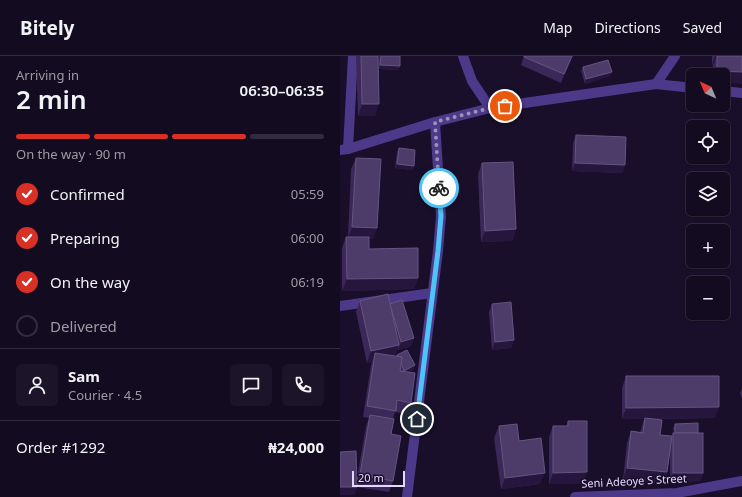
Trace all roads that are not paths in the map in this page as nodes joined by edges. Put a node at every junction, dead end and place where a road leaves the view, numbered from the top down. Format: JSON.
{"nodes":[{"id":1,"x":353,"y":56,"type":"edge"},
{"id":2,"x":464,"y":56,"type":"edge"},
{"id":3,"x":675,"y":56,"type":"edge"},
{"id":4,"x":656,"y":84,"type":"junction"},
{"id":5,"x":686,"y":87,"type":"edge"},
{"id":6,"x":730,"y":92,"type":"edge"},
{"id":7,"x":742,"y":93,"type":"edge"},
{"id":8,"x":490,"y":108,"type":"junction"},
{"id":9,"x":435,"y":122,"type":"junction"},
{"id":10,"x":344,"y":149,"type":"edge"},
{"id":11,"x":432,"y":294,"type":"junction"},
{"id":12,"x":340,"y":306,"type":"edge"},
{"id":13,"x":742,"y":481,"type":"edge"},
{"id":14,"x":677,"y":495,"type":"edge"},
{"id":15,"x":407,"y":497,"type":"edge"},
{"id":16,"x":575,"y":497,"type":"edge"}],
"edges":[{"from":1,"to":10,"type":"street"},
{"from":2,"to":8,"type":"street"},
{"from":3,"to":4,"type":"street"},
{"from":4,"to":5,"type":"street"},
{"from":4,"to":8,"type":"street"},
{"from":6,"to":7,"type":"street"},
{"from":8,"to":9,"type":"street"},
{"from":9,"to":10,"type":"street"},
{"from":9,"to":11,"type":"street"},
{"from":11,"to":12,"type":"street"},
{"from":11,"to":15,"type":"street"},
{"from":13,"to":14,"type":"street","name":"Seni Adeoye S Street"},
{"from":14,"to":16,"type":"street","name":"Seni Adeoye S Street"}]}
